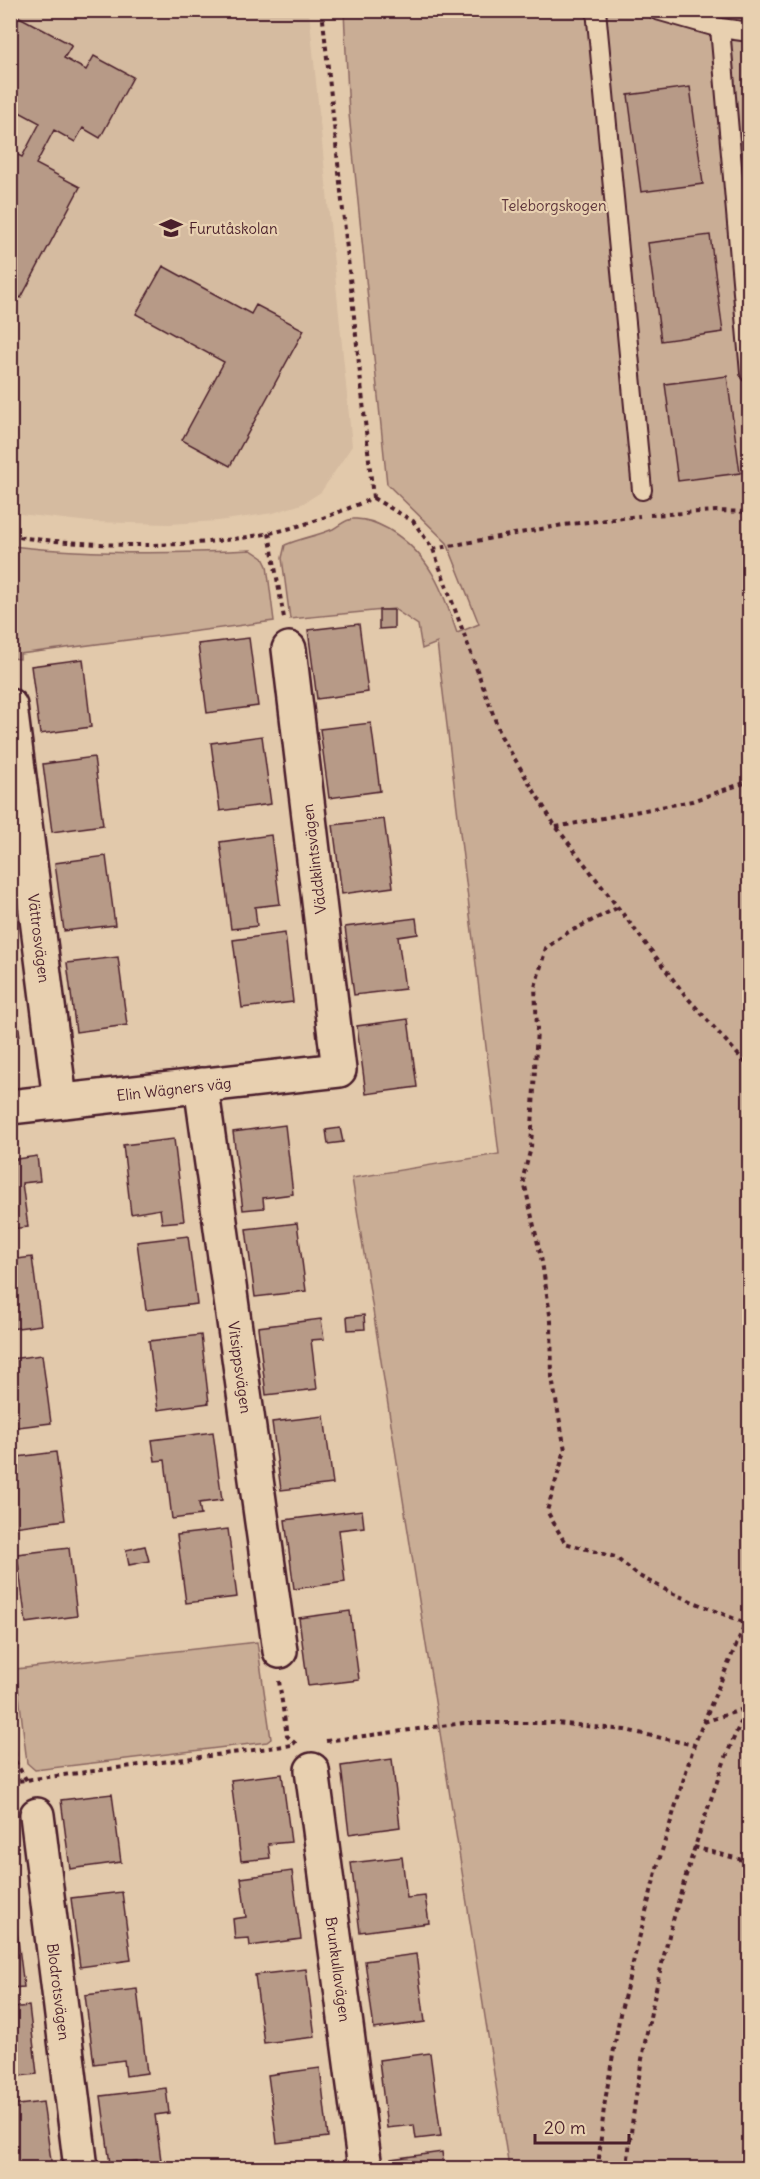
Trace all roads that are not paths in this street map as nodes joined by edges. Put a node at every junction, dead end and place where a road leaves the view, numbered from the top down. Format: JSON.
{"nodes":[{"id":1,"x":596,"y":10,"type":"edge"},
{"id":2,"x":657,"y":10,"type":"edge"},
{"id":3,"x":720,"y":28,"type":"junction"},
{"id":4,"x":750,"y":32,"type":"edge"},
{"id":5,"x":750,"y":373,"type":"edge"},
{"id":6,"x":642,"y":490,"type":"dead end"},
{"id":7,"x":289,"y":649,"type":"road end"},
{"id":8,"x":10,"y":706,"type":"edge"},
{"id":9,"x":339,"y":1070,"type":"joint"},
{"id":10,"x":201,"y":1084,"type":"junction"},
{"id":11,"x":60,"y":1100,"type":"junction"},
{"id":12,"x":10,"y":1107,"type":"edge"},
{"id":13,"x":280,"y":1652,"type":"road end"},
{"id":14,"x":308,"y":1750,"type":"road end"},
{"id":15,"x":37,"y":1815,"type":"road end"},
{"id":16,"x":81,"y":2169,"type":"edge"},
{"id":17,"x":365,"y":2169,"type":"edge"}],
"edges":[{"from":1,"to":6,"type":"lane"},
{"from":2,"to":3,"type":"lane"},
{"from":3,"to":4,"type":"lane"},
{"from":3,"to":5,"type":"lane"},
{"from":7,"to":9,"type":"street","name":"Väddklintsvägen"},
{"from":8,"to":11,"type":"street","name":"Vättrosvägen"},
{"from":9,"to":10,"type":"street","name":"Elin Wägners väg"},
{"from":10,"to":11,"type":"street","name":"Elin Wägners väg"},
{"from":10,"to":13,"type":"street","name":"Vitsippsvägen"},
{"from":11,"to":12,"type":"street","name":"Elin Wägners väg"},
{"from":14,"to":17,"type":"street","name":"Brunkullavägen"},
{"from":15,"to":16,"type":"street","name":"Blodrotsvägen"}]}
